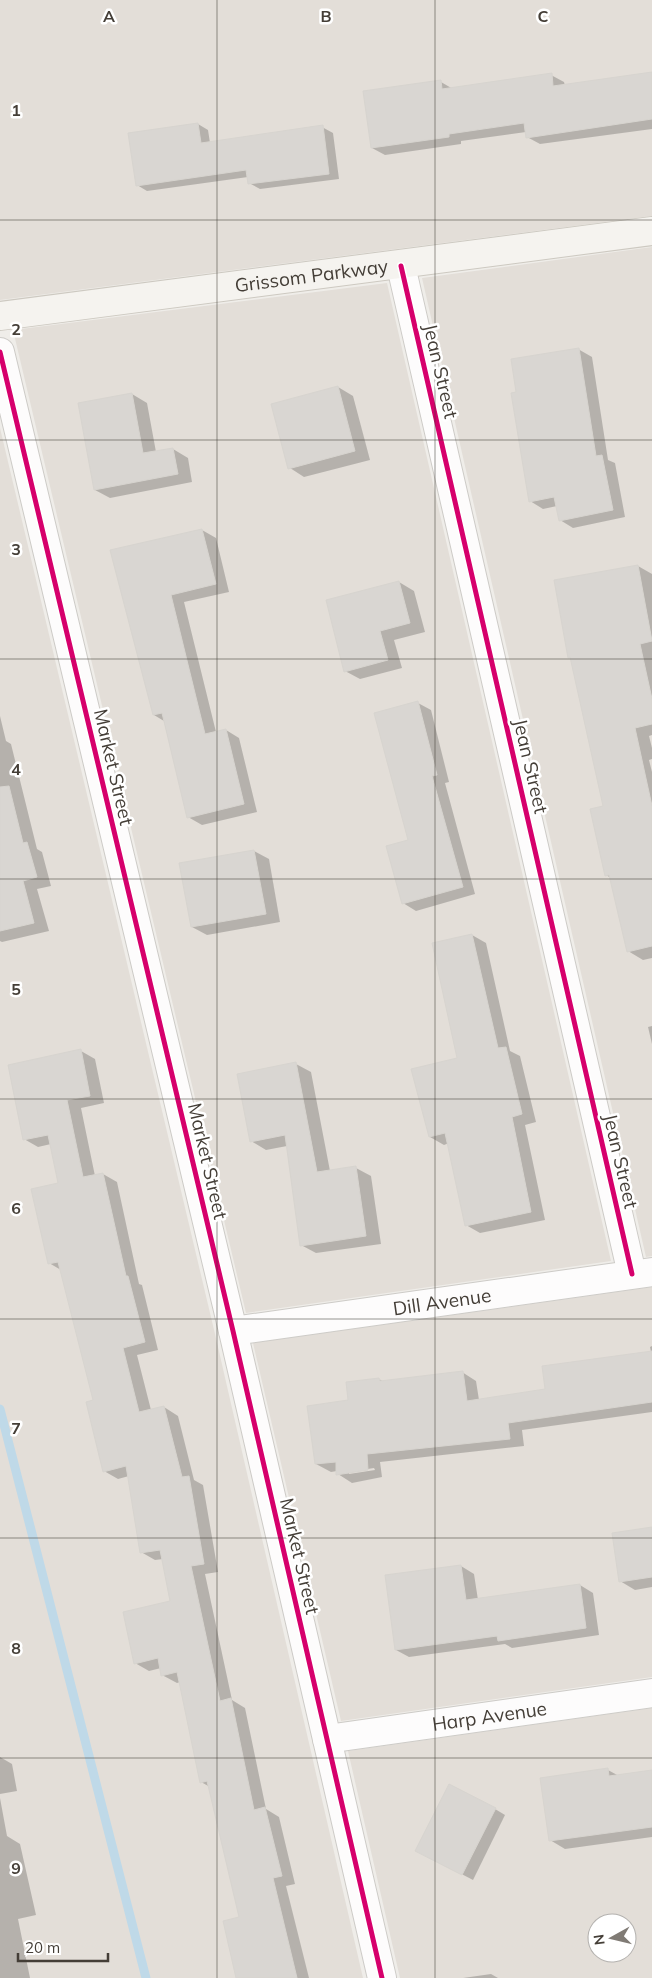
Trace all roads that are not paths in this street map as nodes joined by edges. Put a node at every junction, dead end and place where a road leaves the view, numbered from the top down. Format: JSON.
{"nodes":[{"id":1,"x":652,"y":231,"type":"edge"},
{"id":2,"x":401,"y":266,"type":"junction"},
{"id":3,"x":0,"y":316,"type":"edge"},
{"id":4,"x":0,"y":352,"type":"edge"},
{"id":5,"x":642,"y":1273,"type":"edge"},
{"id":6,"x":233,"y":1331,"type":"junction"},
{"id":7,"x":652,"y":1693,"type":"edge"},
{"id":8,"x":327,"y":1739,"type":"junction"},
{"id":9,"x":382,"y":1978,"type":"edge"}],
"edges":[{"from":1,"to":2,"type":"main road","name":"Grissom Parkway"},
{"from":2,"to":3,"type":"main road","name":"Grissom Parkway"},
{"from":2,"to":5,"type":"street","name":"Jean Street"},
{"from":4,"to":6,"type":"street","name":"Market Street"},
{"from":5,"to":6,"type":"street","name":"Dill Avenue"},
{"from":6,"to":8,"type":"street","name":"Market Street"},
{"from":7,"to":8,"type":"street","name":"Harp Avenue"},
{"from":8,"to":9,"type":"street","name":"Market Street"}]}
